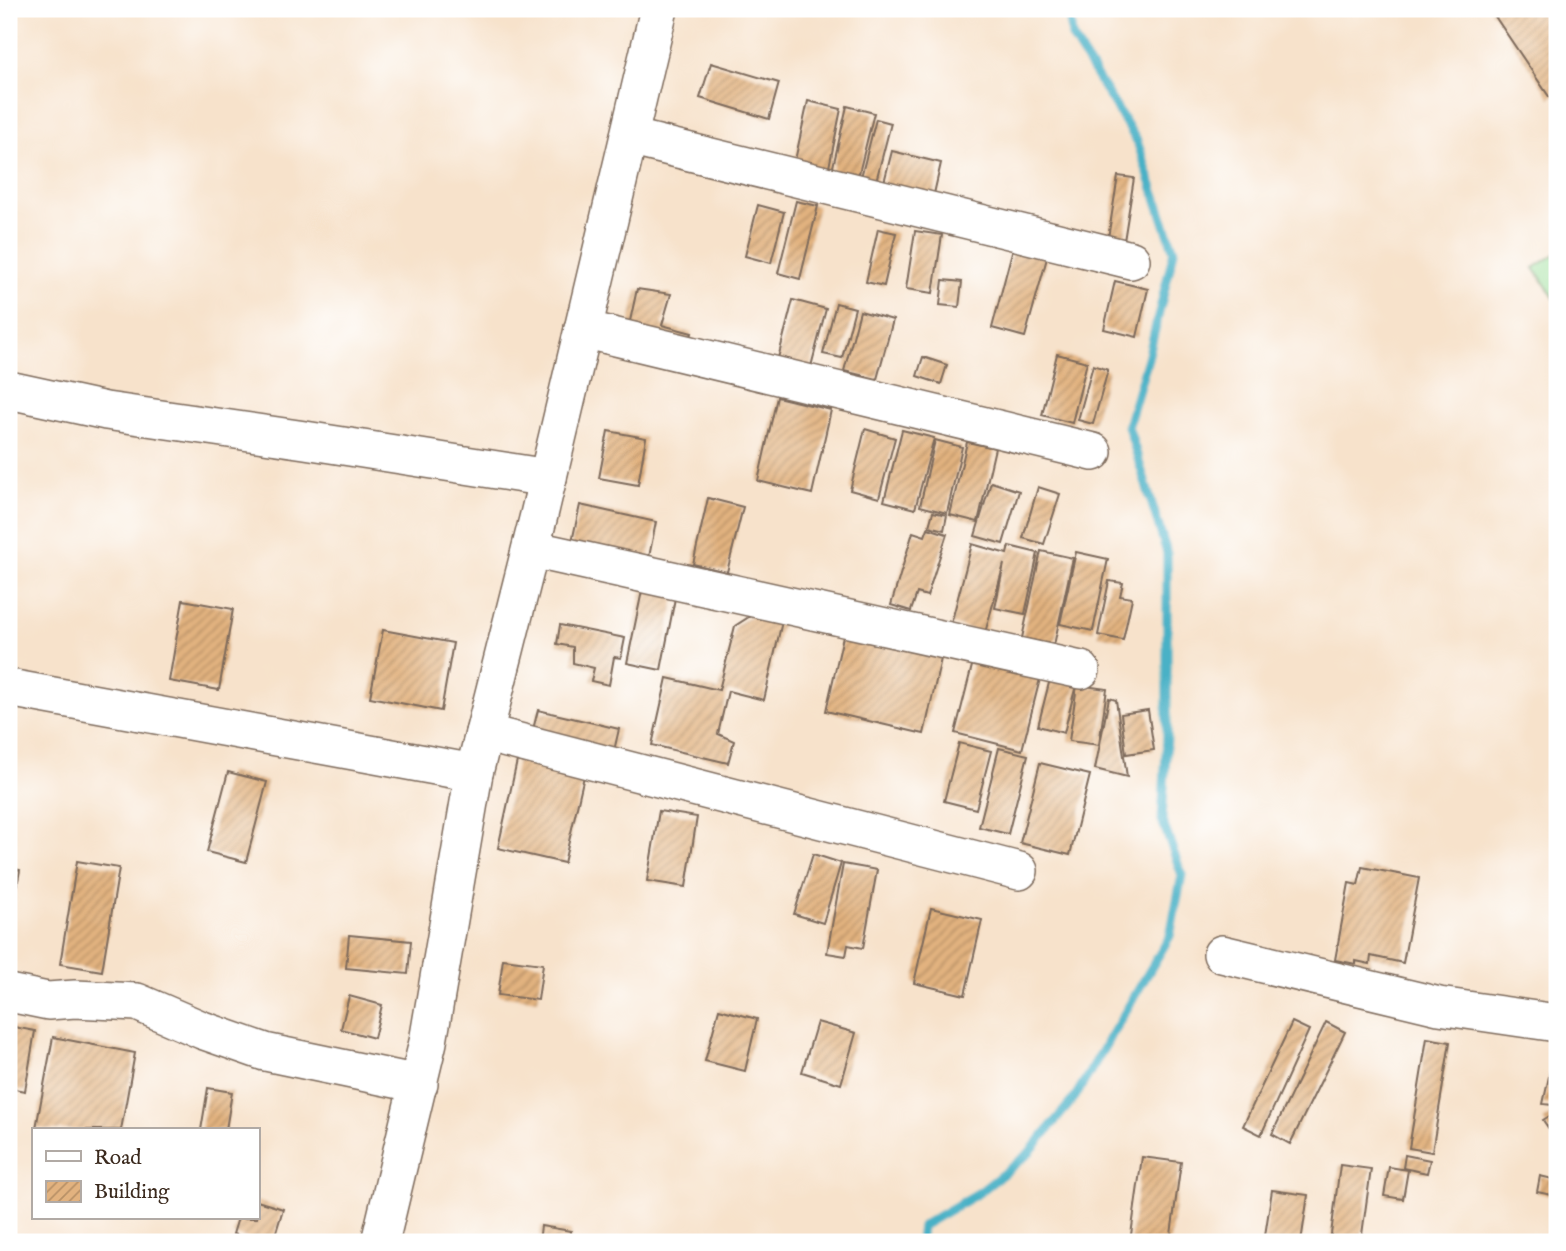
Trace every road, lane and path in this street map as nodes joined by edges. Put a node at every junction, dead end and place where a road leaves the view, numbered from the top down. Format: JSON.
{"nodes":[{"id":1,"x":659,"y":9,"type":"edge"},
{"id":2,"x":629,"y":137,"type":"junction"},
{"id":3,"x":1131,"y":260,"type":"dead end"},
{"id":4,"x":583,"y":328,"type":"junction"},
{"id":5,"x":9,"y":390,"type":"edge"},
{"id":6,"x":1093,"y":452,"type":"dead end"},
{"id":7,"x":548,"y":478,"type":"junction"},
{"id":8,"x":531,"y":549,"type":"junction"},
{"id":9,"x":1081,"y":670,"type":"dead end"},
{"id":10,"x":9,"y":688,"type":"edge"},
{"id":11,"x":484,"y":733,"type":"junction"},
{"id":12,"x":474,"y":773,"type":"junction"},
{"id":13,"x":1018,"y":871,"type":"dead end"},
{"id":14,"x":1222,"y":954,"type":"dead end"},
{"id":15,"x":9,"y":993,"type":"edge"},
{"id":16,"x":1557,"y":1023,"type":"edge"},
{"id":17,"x":419,"y":1084,"type":"junction"},
{"id":18,"x":380,"y":1242,"type":"edge"}],
"edges":[{"from":1,"to":2,"type":"street"},
{"from":2,"to":3,"type":"street"},
{"from":2,"to":4,"type":"street"},
{"from":4,"to":6,"type":"street"},
{"from":4,"to":7,"type":"street"},
{"from":5,"to":7,"type":"street"},
{"from":7,"to":8,"type":"street"},
{"from":8,"to":9,"type":"street"},
{"from":8,"to":11,"type":"street"},
{"from":10,"to":12,"type":"street"},
{"from":11,"to":12,"type":"street"},
{"from":11,"to":13,"type":"street"},
{"from":12,"to":17,"type":"street"},
{"from":14,"to":16,"type":"street"},
{"from":15,"to":17,"type":"street"},
{"from":17,"to":18,"type":"street"}]}
